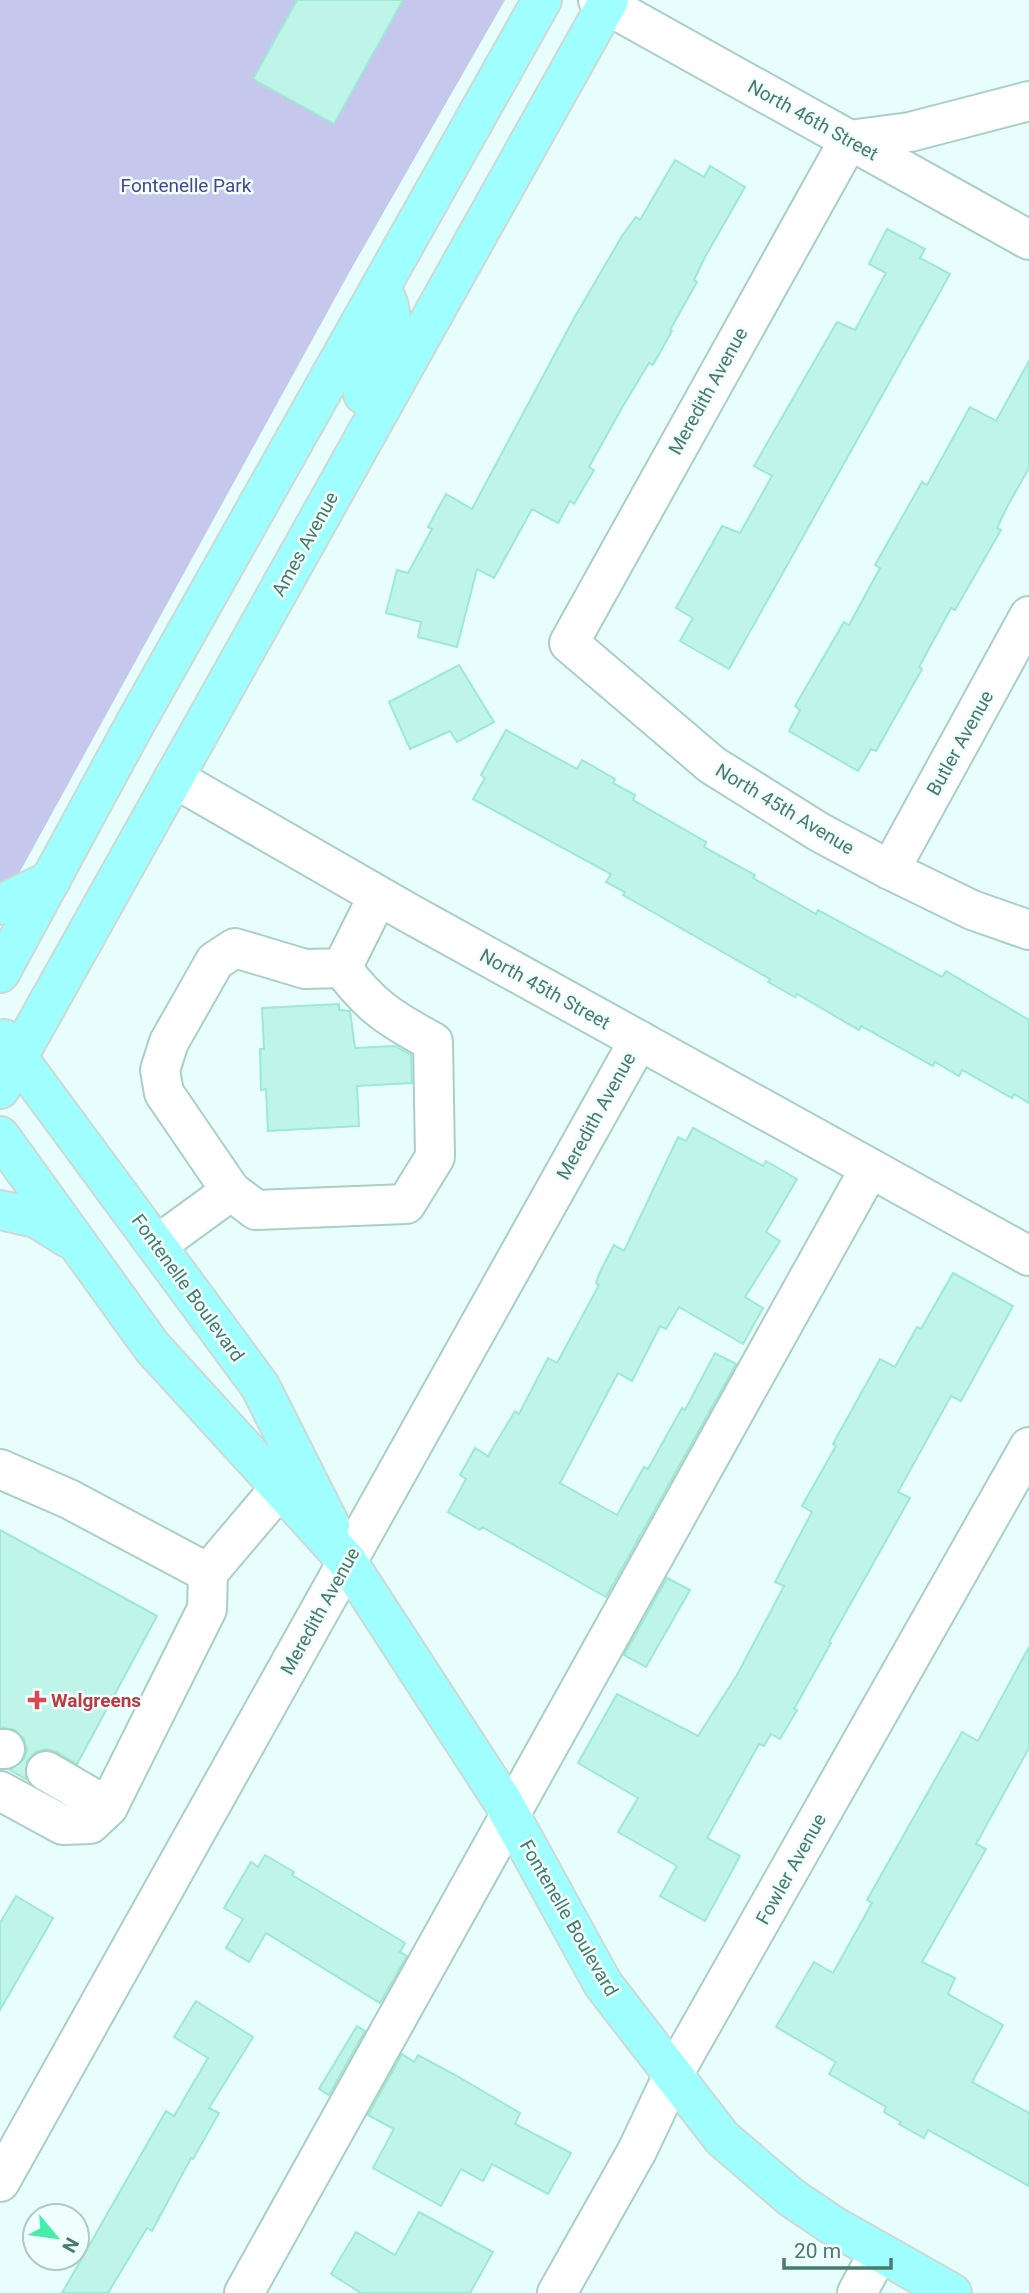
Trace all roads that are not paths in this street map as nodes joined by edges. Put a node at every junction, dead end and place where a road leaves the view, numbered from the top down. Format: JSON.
{"nodes":[{"id":1,"x":542,"y":0,"type":"edge"},
{"id":2,"x":604,"y":2,"type":"edge"},
{"id":3,"x":1029,"y":100,"type":"edge"},
{"id":4,"x":849,"y":140,"type":"junction"},
{"id":5,"x":1029,"y":240,"type":"edge"},
{"id":6,"x":380,"y":289,"type":"junction"},
{"id":7,"x":1029,"y":616,"type":"edge"},
{"id":8,"x":263,"y":619,"type":"junction"},
{"id":9,"x":569,"y":643,"type":"joint"},
{"id":10,"x":174,"y":778,"type":"junction"},
{"id":11,"x":890,"y":870,"type":"junction"},
{"id":12,"x":51,"y":880,"type":"junction"},
{"id":13,"x":378,"y":896,"type":"junction"},
{"id":14,"x":0,"y":905,"type":"edge"},
{"id":15,"x":1029,"y":930,"type":"edge"},
{"id":16,"x":342,"y":968,"type":"junction"},
{"id":17,"x":0,"y":974,"type":"edge"},
{"id":18,"x":639,"y":1040,"type":"junction"},
{"id":19,"x":6,"y":1060,"type":"edge"},
{"id":20,"x":0,"y":1136,"type":"edge"},
{"id":21,"x":870,"y":1168,"type":"junction"},
{"id":22,"x":230,"y":1191,"type":"junction"},
{"id":23,"x":0,"y":1210,"type":"edge"},
{"id":24,"x":157,"y":1245,"type":"junction"},
{"id":25,"x":84,"y":1252,"type":"junction"},
{"id":26,"x":1029,"y":1256,"type":"edge"},
{"id":27,"x":1029,"y":1447,"type":"edge"},
{"id":28,"x":0,"y":1469,"type":"edge"},
{"id":29,"x":280,"y":1488,"type":"junction"},
{"id":30,"x":347,"y":1562,"type":"junction"},
{"id":31,"x":208,"y":1573,"type":"junction"},
{"id":32,"x":46,"y":1771,"type":"dead end"},
{"id":33,"x":0,"y":1791,"type":"edge"},
{"id":34,"x":108,"y":1807,"type":"junction"},
{"id":35,"x":511,"y":1816,"type":"junction"},
{"id":36,"x":673,"y":2075,"type":"junction"},
{"id":37,"x":0,"y":2182,"type":"edge"},
{"id":38,"x":880,"y":2252,"type":"junction"},
{"id":39,"x":244,"y":2293,"type":"edge"},
{"id":40,"x":557,"y":2293,"type":"edge"},
{"id":41,"x":857,"y":2293,"type":"edge"},
{"id":42,"x":952,"y":2293,"type":"edge"}],
"edges":[{"from":1,"to":6,"type":"main road"},
{"from":2,"to":4,"type":"street","name":"North 46th Street"},
{"from":2,"to":8,"type":"main road","name":"Ames Avenue"},
{"from":3,"to":4,"type":"street"},
{"from":4,"to":5,"type":"street","name":"North 46th Street"},
{"from":4,"to":9,"type":"street","name":"Meredith Avenue"},
{"from":6,"to":8,"type":"main road"},
{"from":6,"to":12,"type":"main road"},
{"from":7,"to":11,"type":"street","name":"Butler Avenue"},
{"from":8,"to":10,"type":"main road","name":"Ames Avenue"},
{"from":9,"to":11,"type":"street","name":"North 45th Avenue"},
{"from":10,"to":13,"type":"street","name":"North 45th Street"},
{"from":10,"to":19,"type":"main road","name":"Ames Avenue"},
{"from":11,"to":15,"type":"street","name":"North 45th Avenue"},
{"from":12,"to":14,"type":"main road"},
{"from":12,"to":17,"type":"main road"},
{"from":13,"to":16,"type":"street"},
{"from":13,"to":18,"type":"street","name":"North 45th Street"},
{"from":16,"to":22,"type":"street"},
{"from":16,"to":22,"type":"street"},
{"from":18,"to":21,"type":"street","name":"North 45th Street"},
{"from":18,"to":30,"type":"street","name":"Meredith Avenue"},
{"from":19,"to":24,"type":"main road","name":"Fontenelle Boulevard"},
{"from":20,"to":25,"type":"main road","name":"Fontenelle Boulevard"},
{"from":21,"to":26,"type":"street","name":"North 45th Street"},
{"from":21,"to":35,"type":"street"},
{"from":22,"to":24,"type":"street"},
{"from":23,"to":25,"type":"main road"},
{"from":24,"to":30,"type":"main road","name":"Fontenelle Boulevard"},
{"from":25,"to":29,"type":"main road","name":"Fontenelle Boulevard"},
{"from":27,"to":36,"type":"street","name":"Fowler Avenue"},
{"from":28,"to":31,"type":"street"},
{"from":29,"to":30,"type":"main road","name":"Fontenelle Boulevard"},
{"from":29,"to":31,"type":"street"},
{"from":30,"to":35,"type":"main road","name":"Fontenelle Boulevard"},
{"from":30,"to":37,"type":"street","name":"Meredith Avenue"},
{"from":31,"to":34,"type":"street"},
{"from":32,"to":34,"type":"street"},
{"from":33,"to":34,"type":"street"},
{"from":35,"to":36,"type":"main road","name":"Fontenelle Boulevard"},
{"from":35,"to":39,"type":"street"},
{"from":36,"to":38,"type":"main road","name":"Fontenelle Boulevard"},
{"from":36,"to":40,"type":"street","name":"Fowler Avenue"},
{"from":38,"to":41,"type":"street"},
{"from":38,"to":42,"type":"main road","name":"Fontenelle Boulevard"}]}
